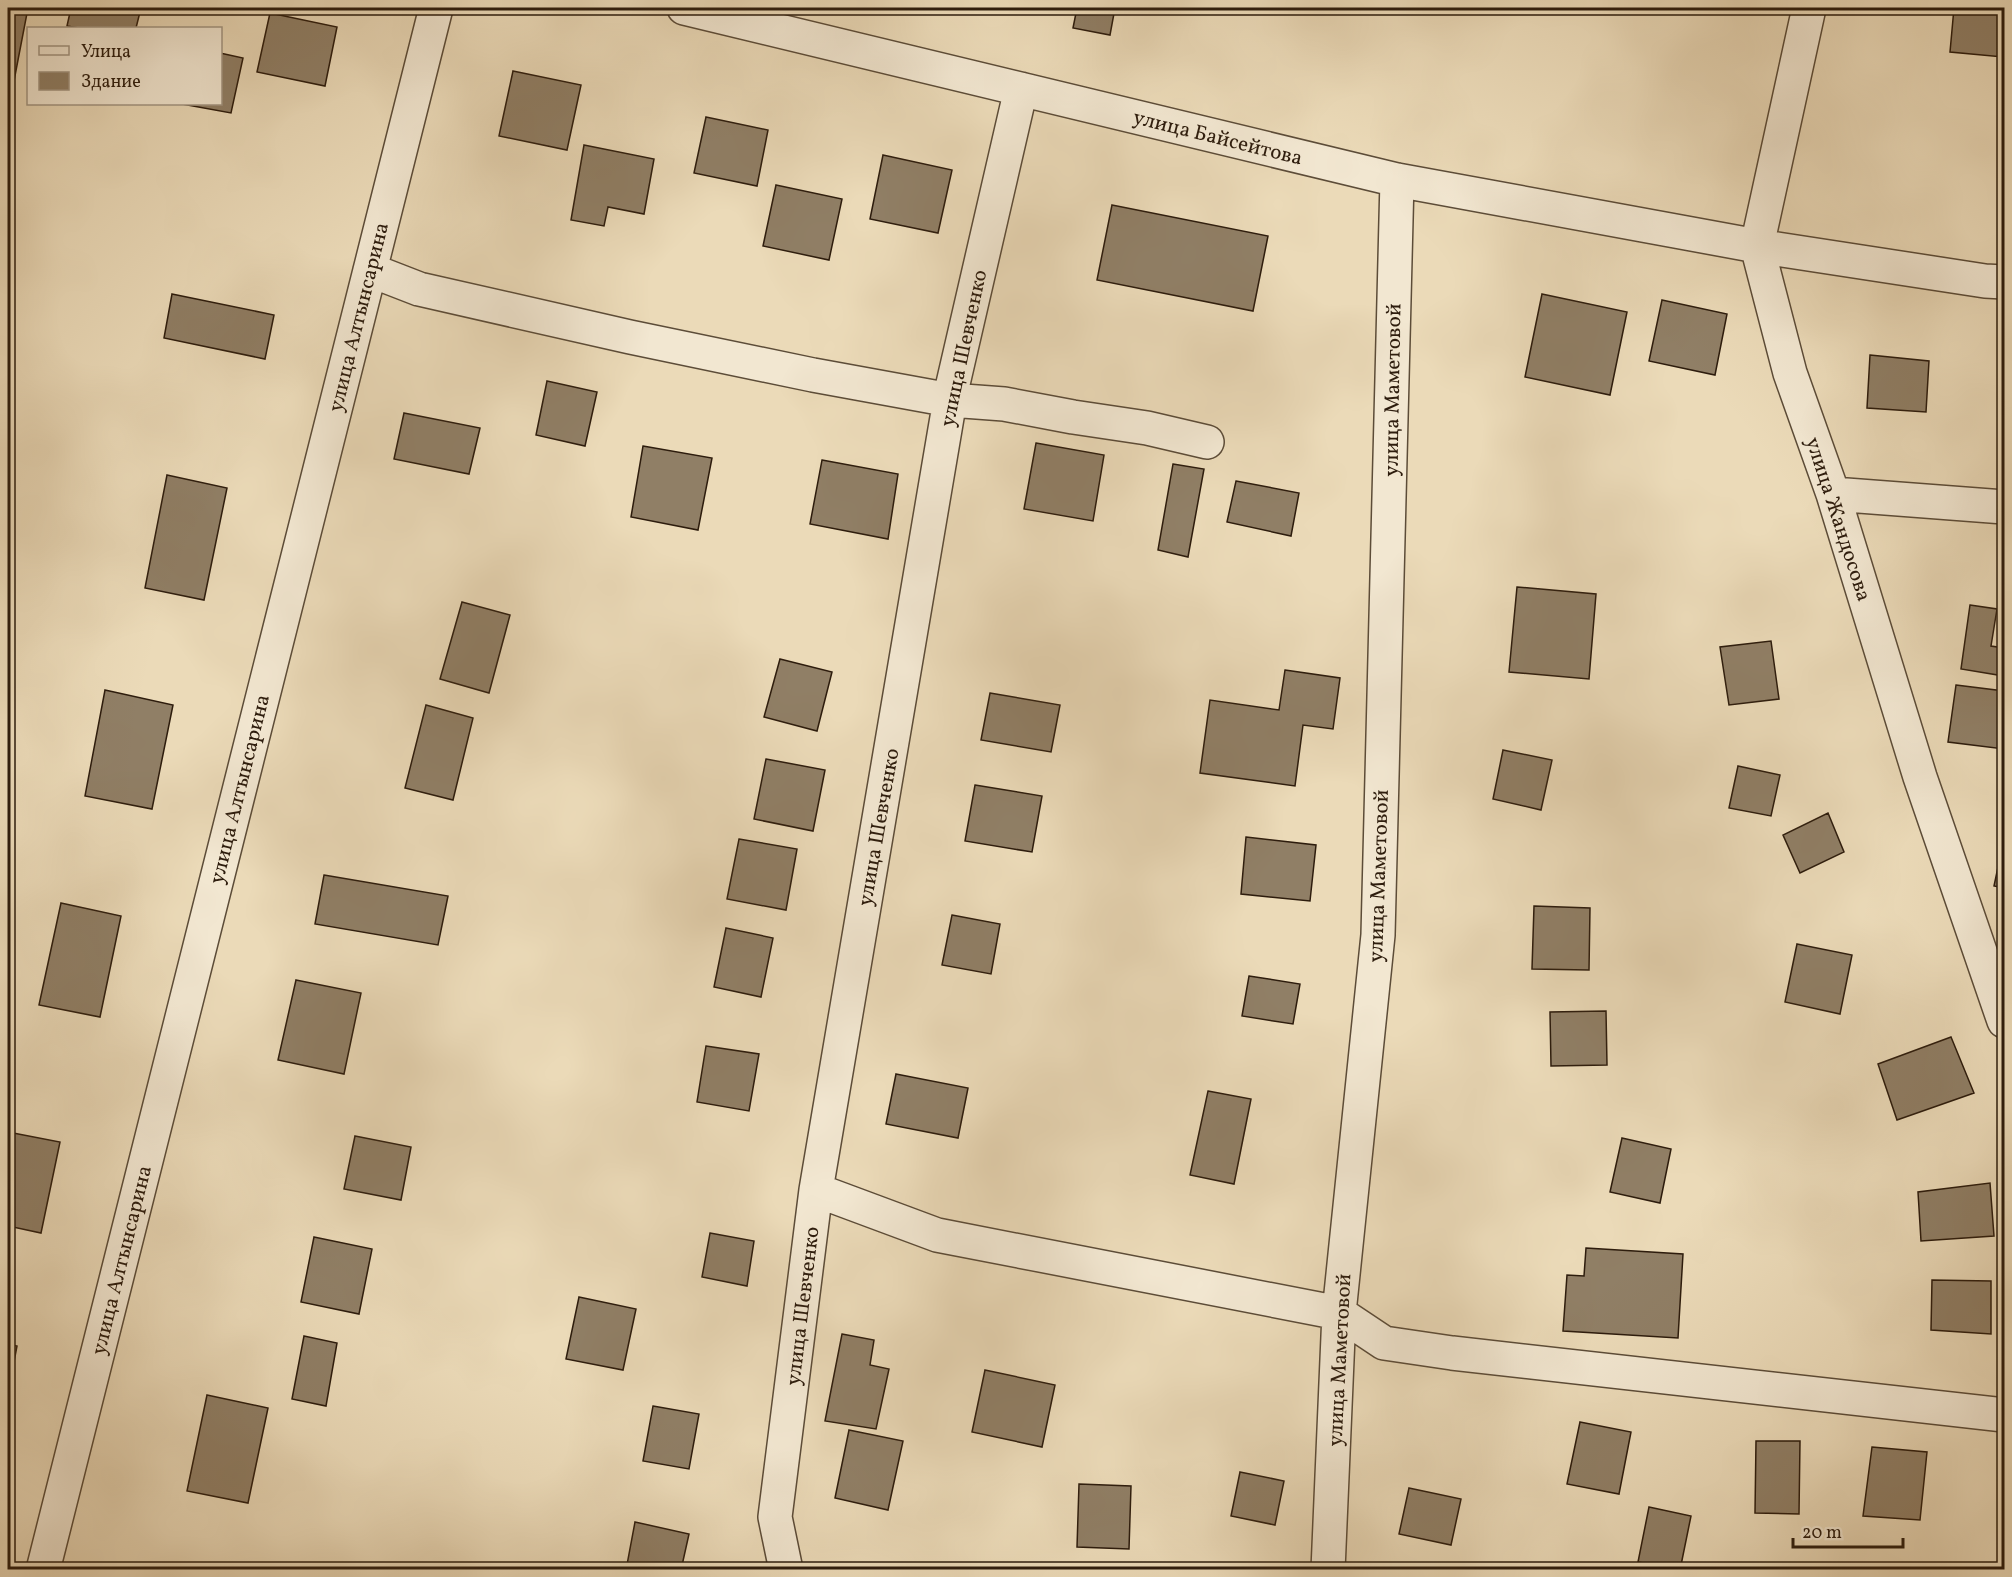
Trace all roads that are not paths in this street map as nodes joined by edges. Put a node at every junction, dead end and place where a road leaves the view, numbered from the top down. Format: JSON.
{"nodes":[{"id":1,"x":436,"y":8,"type":"edge"},
{"id":2,"x":684,"y":8,"type":"edge"},
{"id":3,"x":1809,"y":8,"type":"edge"},
{"id":4,"x":1021,"y":89,"type":"junction"},
{"id":5,"x":1397,"y":180,"type":"junction"},
{"id":6,"x":1757,"y":246,"type":"junction"},
{"id":7,"x":370,"y":270,"type":"junction"},
{"id":8,"x":2004,"y":282,"type":"edge"},
{"id":9,"x":950,"y":400,"type":"junction"},
{"id":10,"x":1207,"y":442,"type":"dead end"},
{"id":11,"x":1833,"y":494,"type":"junction"},
{"id":12,"x":2004,"y":507,"type":"edge"},
{"id":13,"x":2004,"y":1021,"type":"edge"},
{"id":14,"x":816,"y":1190,"type":"junction"},
{"id":15,"x":1339,"y":1312,"type":"junction"},
{"id":16,"x":2004,"y":1414,"type":"edge"},
{"id":17,"x":43,"y":1569,"type":"edge"},
{"id":18,"x":786,"y":1569,"type":"edge"},
{"id":19,"x":1328,"y":1569,"type":"edge"}],
"edges":[{"from":1,"to":7,"type":"street","name":"улица Алтынсарина"},
{"from":2,"to":4,"type":"street","name":"улица Байсейтова"},
{"from":3,"to":6,"type":"street","name":"улица Жандосова"},
{"from":4,"to":5,"type":"street","name":"улица Байсейтова"},
{"from":4,"to":9,"type":"street","name":"улица Шевченко"},
{"from":5,"to":6,"type":"street","name":"улица Байсейтова"},
{"from":5,"to":15,"type":"street","name":"улица Маметовой"},
{"from":6,"to":8,"type":"street","name":"улица Байсейтова"},
{"from":6,"to":11,"type":"street","name":"улица Жандосова"},
{"from":7,"to":9,"type":"street"},
{"from":7,"to":17,"type":"street","name":"улица Алтынсарина"},
{"from":9,"to":10,"type":"street"},
{"from":9,"to":14,"type":"street","name":"улица Шевченко"},
{"from":11,"to":12,"type":"street"},
{"from":11,"to":13,"type":"street","name":"улица Жандосова"},
{"from":14,"to":15,"type":"street"},
{"from":14,"to":18,"type":"street","name":"улица Шевченко"},
{"from":15,"to":16,"type":"street"},
{"from":15,"to":19,"type":"street","name":"улица Маметовой"}]}
